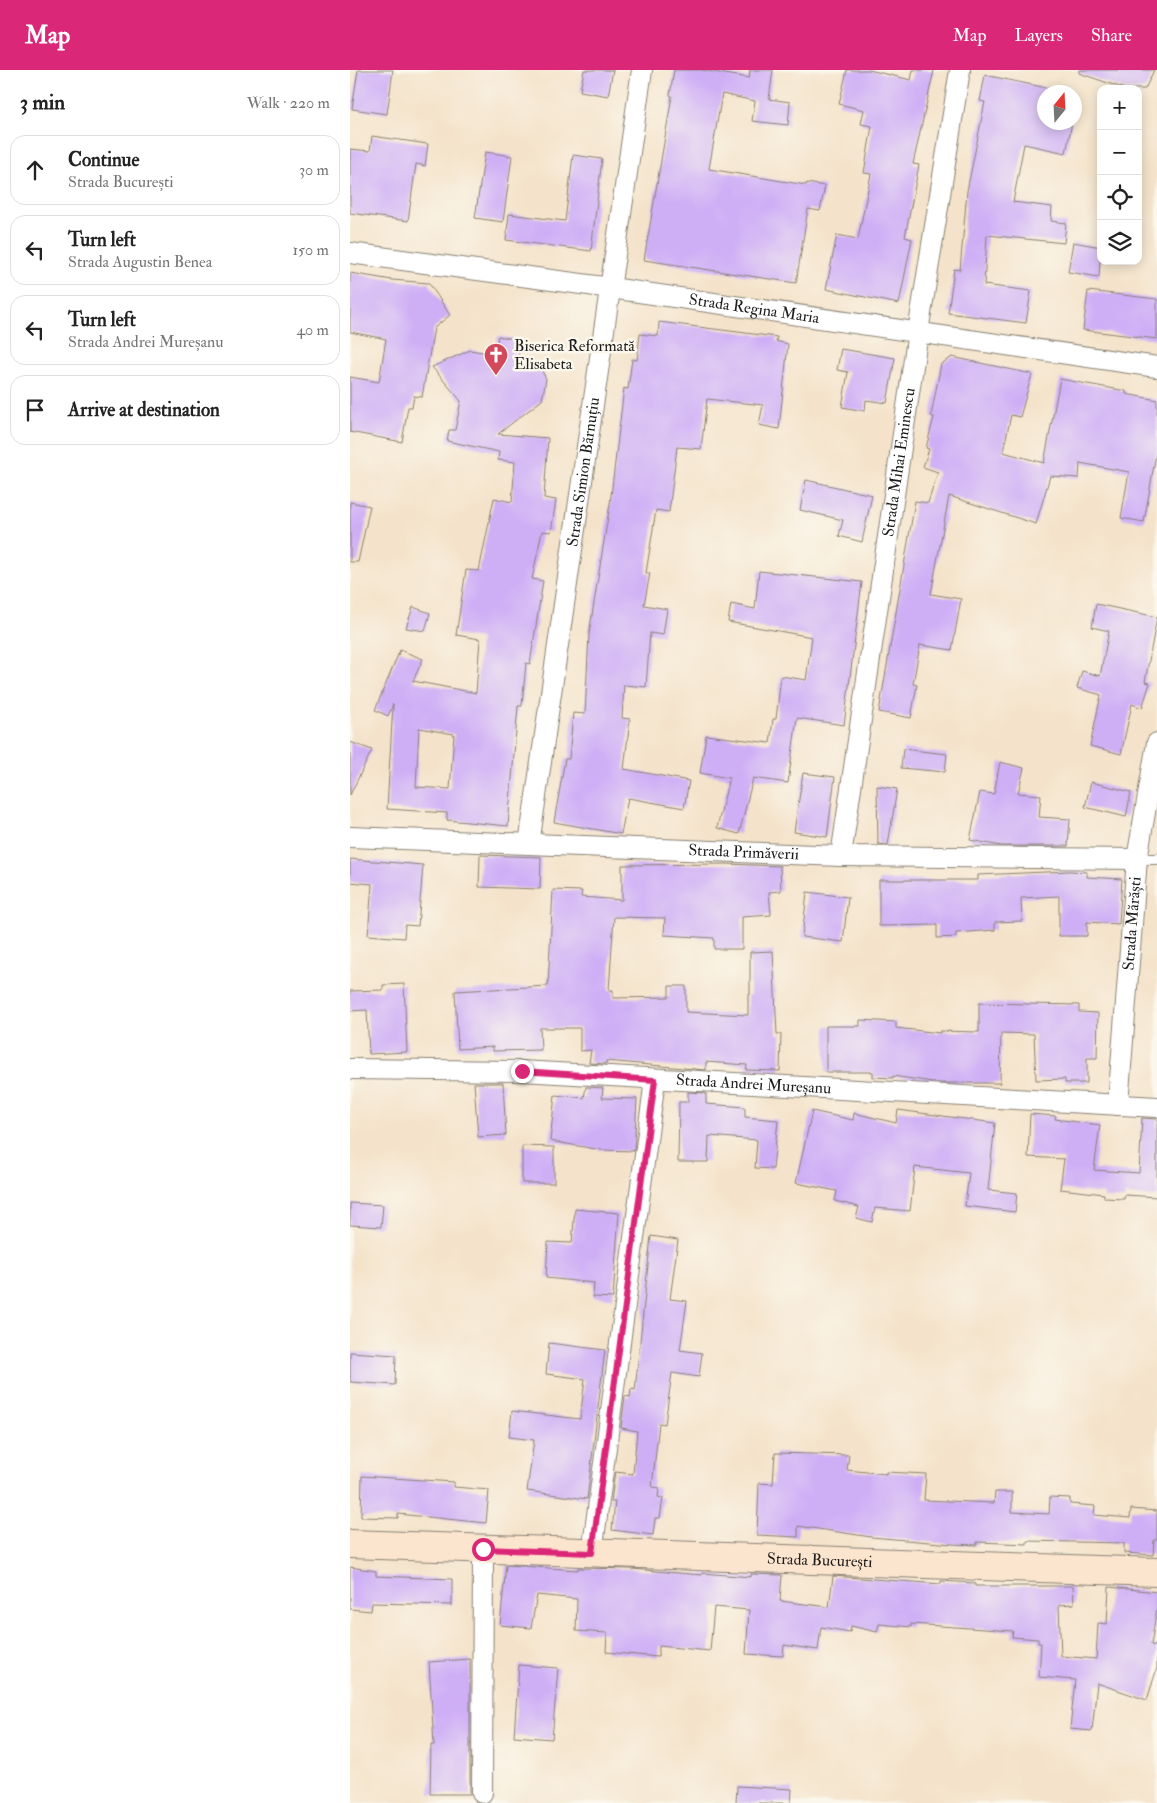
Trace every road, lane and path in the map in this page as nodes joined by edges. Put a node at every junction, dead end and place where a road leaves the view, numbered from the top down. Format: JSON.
{"nodes":[{"id":1,"x":642,"y":70,"type":"edge"},
{"id":2,"x":960,"y":70,"type":"edge"},
{"id":3,"x":350,"y":253,"type":"edge"},
{"id":4,"x":611,"y":288,"type":"junction"},
{"id":5,"x":918,"y":332,"type":"junction"},
{"id":6,"x":1157,"y":367,"type":"edge"},
{"id":7,"x":1157,"y":743,"type":"edge"},
{"id":8,"x":350,"y":837,"type":"edge"},
{"id":9,"x":529,"y":844,"type":"junction"},
{"id":10,"x":840,"y":856,"type":"junction"},
{"id":11,"x":1147,"y":859,"type":"edge"},
{"id":12,"x":350,"y":1069,"type":"edge"},
{"id":13,"x":655,"y":1080,"type":"junction"},
{"id":14,"x":1118,"y":1105,"type":"junction"},
{"id":15,"x":1157,"y":1107,"type":"edge"},
{"id":16,"x":350,"y":1544,"type":"edge"},
{"id":17,"x":483,"y":1549,"type":"junction"},
{"id":18,"x":592,"y":1553,"type":"junction"},
{"id":19,"x":1157,"y":1572,"type":"edge"},
{"id":20,"x":482,"y":1793,"type":"dead end"}],
"edges":[{"from":1,"to":4,"type":"street","name":"Strada Simion Bărnuțiu"},
{"from":2,"to":5,"type":"street","name":"Strada Mihai Eminescu"},
{"from":3,"to":4,"type":"street","name":"Strada Regina Maria"},
{"from":4,"to":5,"type":"street","name":"Strada Regina Maria"},
{"from":4,"to":9,"type":"street","name":"Strada Simion Bărnuțiu"},
{"from":5,"to":6,"type":"street","name":"Strada Regina Maria"},
{"from":5,"to":10,"type":"street","name":"Strada Mihai Eminescu"},
{"from":7,"to":11,"type":"street","name":"Strada Mărăști"},
{"from":8,"to":9,"type":"street","name":"Strada Primăverii"},
{"from":9,"to":10,"type":"street","name":"Strada Primăverii"},
{"from":10,"to":11,"type":"street","name":"Strada Primăverii"},
{"from":11,"to":14,"type":"street","name":"Strada Mărăști"},
{"from":12,"to":13,"type":"street","name":"Strada Andrei Mureșanu"},
{"from":13,"to":14,"type":"street","name":"Strada Andrei Mureșanu"},
{"from":13,"to":18,"type":"street"},
{"from":14,"to":15,"type":"street","name":"Strada Andrei Mureșanu"},
{"from":16,"to":17,"type":"main road","name":"Strada București"},
{"from":17,"to":18,"type":"main road","name":"Strada București"},
{"from":17,"to":20,"type":"street"},
{"from":18,"to":19,"type":"main road","name":"Strada București"}]}
